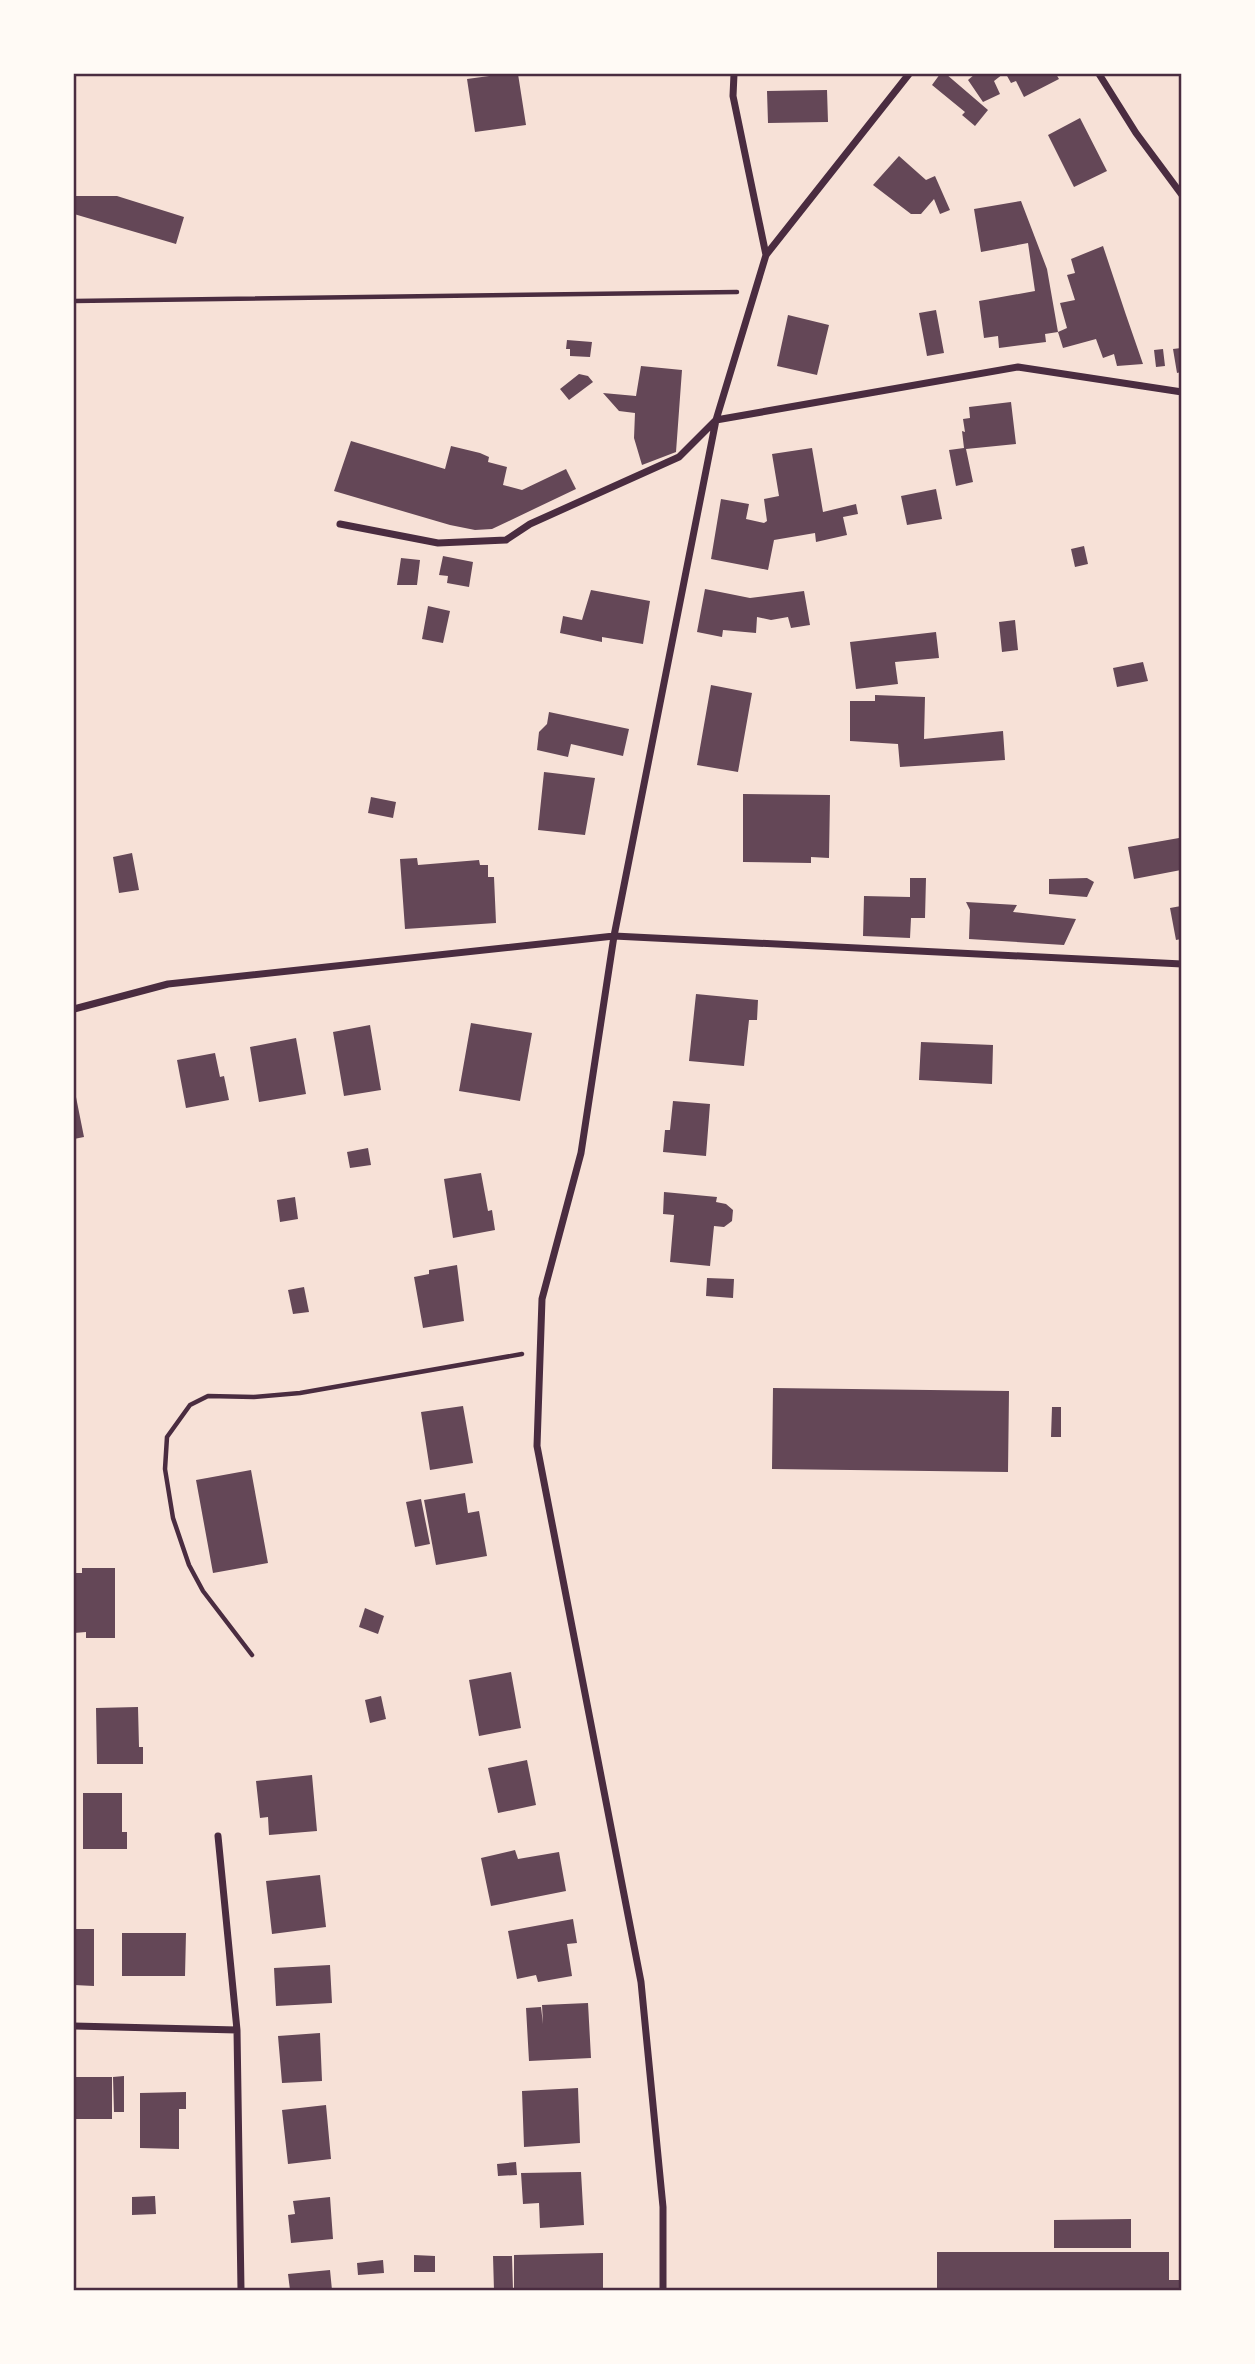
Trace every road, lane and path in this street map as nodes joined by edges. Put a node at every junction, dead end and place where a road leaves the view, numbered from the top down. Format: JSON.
{"nodes":[{"id":1,"x":734,"y":74,"type":"edge"},
{"id":2,"x":909,"y":74,"type":"edge"},
{"id":3,"x":1099,"y":74,"type":"edge"},
{"id":4,"x":1181,"y":195,"type":"edge"},
{"id":5,"x":766,"y":255,"type":"junction"},
{"id":6,"x":755,"y":292,"type":"junction"},
{"id":7,"x":74,"y":301,"type":"edge"},
{"id":8,"x":1181,"y":392,"type":"edge"},
{"id":9,"x":716,"y":421,"type":"junction"},
{"id":10,"x":340,"y":524,"type":"dead end"},
{"id":11,"x":614,"y":936,"type":"junction"},
{"id":12,"x":1181,"y":964,"type":"edge"},
{"id":13,"x":74,"y":1009,"type":"edge"},
{"id":14,"x":540,"y":1355,"type":"junction"},
{"id":15,"x":252,"y":1655,"type":"dead end"},
{"id":16,"x":218,"y":1836,"type":"dead end"},
{"id":17,"x":74,"y":2026,"type":"edge"},
{"id":18,"x":237,"y":2030,"type":"junction"},
{"id":19,"x":241,"y":2291,"type":"edge"},
{"id":20,"x":663,"y":2291,"type":"edge"}],
"edges":[{"from":1,"to":5,"type":"street"},
{"from":2,"to":5,"type":"street"},
{"from":3,"to":4,"type":"street"},
{"from":5,"to":6,"type":"street"},
{"from":6,"to":7,"type":"path"},
{"from":6,"to":9,"type":"street"},
{"from":8,"to":9,"type":"street"},
{"from":9,"to":10,"type":"street"},
{"from":9,"to":11,"type":"street"},
{"from":11,"to":12,"type":"street"},
{"from":11,"to":13,"type":"street"},
{"from":11,"to":14,"type":"street"},
{"from":14,"to":15,"type":"path"},
{"from":14,"to":20,"type":"street"},
{"from":16,"to":18,"type":"street"},
{"from":17,"to":18,"type":"street"},
{"from":18,"to":19,"type":"street"}]}
